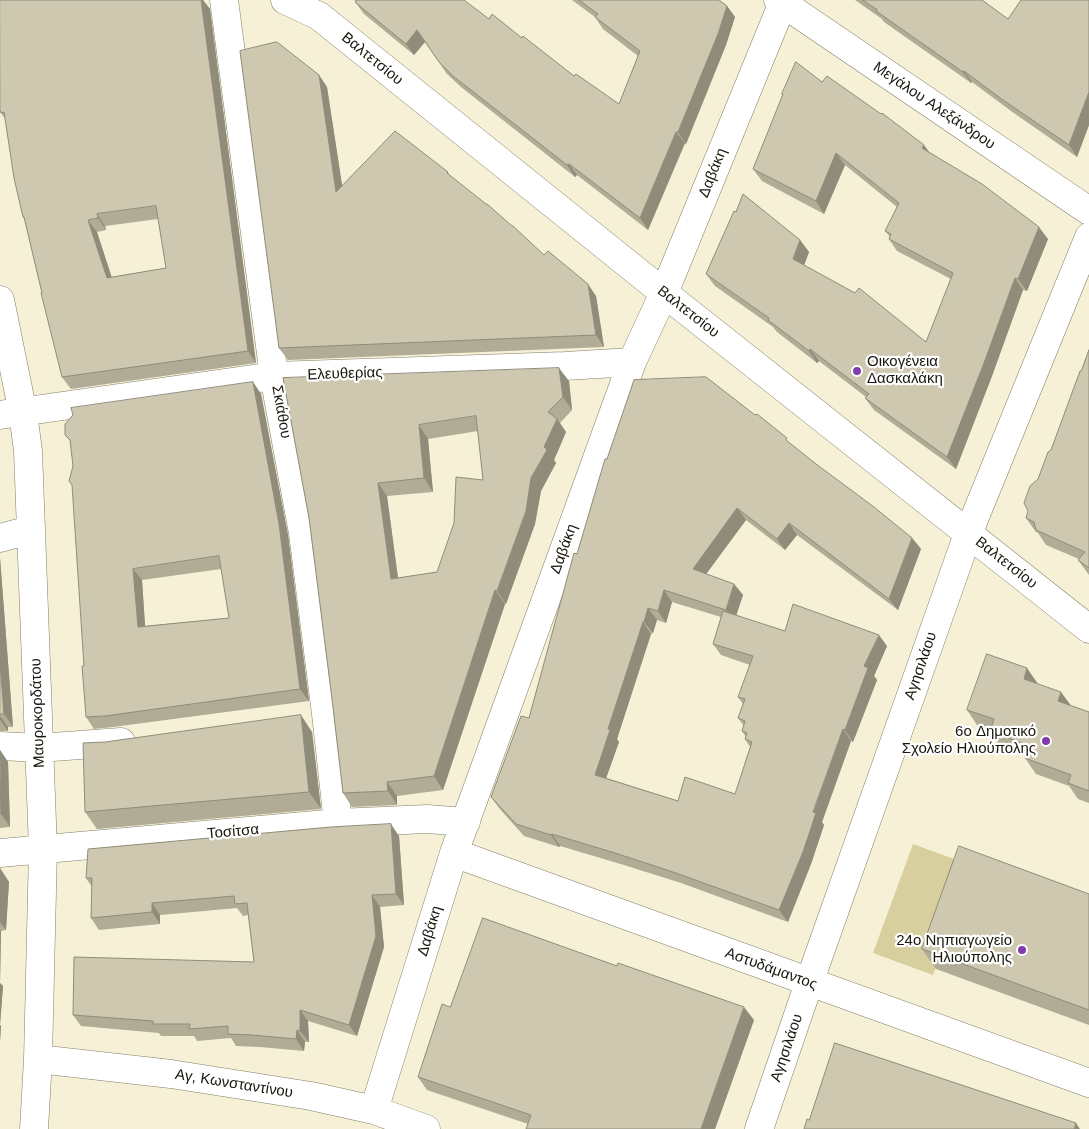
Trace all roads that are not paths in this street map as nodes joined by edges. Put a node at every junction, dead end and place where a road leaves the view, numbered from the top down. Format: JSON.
{"nodes":[{"id":1,"x":224,"y":0,"type":"edge"},
{"id":2,"x":285,"y":0,"type":"edge"},
{"id":3,"x":781,"y":1,"type":"edge"},
{"id":4,"x":321,"y":8,"type":"edge"},
{"id":5,"x":1089,"y":211,"type":"edge"},
{"id":6,"x":1089,"y":237,"type":"edge"},
{"id":7,"x":664,"y":292,"type":"junction"},
{"id":8,"x":0,"y":300,"type":"edge"},
{"id":9,"x":632,"y":362,"type":"junction"},
{"id":10,"x":274,"y":376,"type":"junction"},
{"id":11,"x":12,"y":414,"type":"edge"},
{"id":12,"x":30,"y":530,"type":"junction"},
{"id":13,"x":968,"y":534,"type":"junction"},
{"id":14,"x":0,"y":538,"type":"edge"},
{"id":15,"x":1089,"y":629,"type":"edge"},
{"id":16,"x":144,"y":739,"type":"edge"},
{"id":17,"x":0,"y":746,"type":"edge"},
{"id":18,"x":40,"y":748,"type":"junction"},
{"id":19,"x":466,"y":822,"type":"junction"},
{"id":20,"x":338,"y":823,"type":"junction"},
{"id":21,"x":42,"y":849,"type":"junction"},
{"id":22,"x":0,"y":853,"type":"edge"},
{"id":23,"x":454,"y":853,"type":"junction"},
{"id":24,"x":809,"y":983,"type":"junction"},
{"id":25,"x":38,"y":1059,"type":"junction"},
{"id":26,"x":1089,"y":1083,"type":"edge"},
{"id":27,"x":374,"y":1110,"type":"junction"},
{"id":28,"x":34,"y":1129,"type":"edge"},
{"id":29,"x":426,"y":1129,"type":"edge"},
{"id":30,"x":759,"y":1129,"type":"edge"}],
"edges":[{"from":1,"to":10,"type":"street","name":"Σκιάθου"},
{"from":2,"to":4,"type":"street","name":"Βαλτετσίου"},
{"from":3,"to":5,"type":"street","name":"Μεγάλου Αλεξάνδρου"},
{"from":3,"to":7,"type":"street","name":"Δαβάκη"},
{"from":4,"to":7,"type":"street","name":"Βαλτετσίου"},
{"from":6,"to":13,"type":"street","name":"Αγησιλάου"},
{"from":7,"to":9,"type":"street","name":"Δαβάκη"},
{"from":7,"to":13,"type":"street","name":"Βαλτετσίου"},
{"from":8,"to":11,"type":"street","name":"Μαυροκορδάτου"},
{"from":9,"to":10,"type":"street","name":"Ελευθερίας"},
{"from":9,"to":19,"type":"street","name":"Δαβάκη"},
{"from":10,"to":11,"type":"street","name":"Ελευθερίας"},
{"from":10,"to":20,"type":"street","name":"Σκιάθου"},
{"from":11,"to":12,"type":"street","name":"Μαυροκορδάτου"},
{"from":12,"to":14,"type":"street"},
{"from":12,"to":18,"type":"street","name":"Μαυροκορδάτου"},
{"from":13,"to":15,"type":"street","name":"Βαλτετσίου"},
{"from":13,"to":24,"type":"street","name":"Αγησιλάου"},
{"from":16,"to":18,"type":"street"},
{"from":17,"to":18,"type":"street"},
{"from":18,"to":21,"type":"street","name":"Μαυροκορδάτου"},
{"from":19,"to":20,"type":"street","name":"Τοσίτσα"},
{"from":19,"to":23,"type":"street","name":"Δαβάκη"},
{"from":20,"to":21,"type":"street","name":"Τοσίτσα"},
{"from":21,"to":22,"type":"street","name":"Τοσίτσα"},
{"from":21,"to":25,"type":"street","name":"Μαυροκορδάτου"},
{"from":23,"to":24,"type":"street","name":"Αστυδάμαντος"},
{"from":23,"to":27,"type":"street","name":"Δαβάκη"},
{"from":24,"to":26,"type":"street","name":"Αστυδάμαντος"},
{"from":24,"to":30,"type":"street","name":"Αγησιλάου"},
{"from":25,"to":27,"type":"street","name":"Αγ, Κωνσταντίνου"},
{"from":25,"to":28,"type":"street","name":"Μαυροκορδάτου"},
{"from":27,"to":29,"type":"street","name":"Αγ, Κωνσταντίνου"}]}
